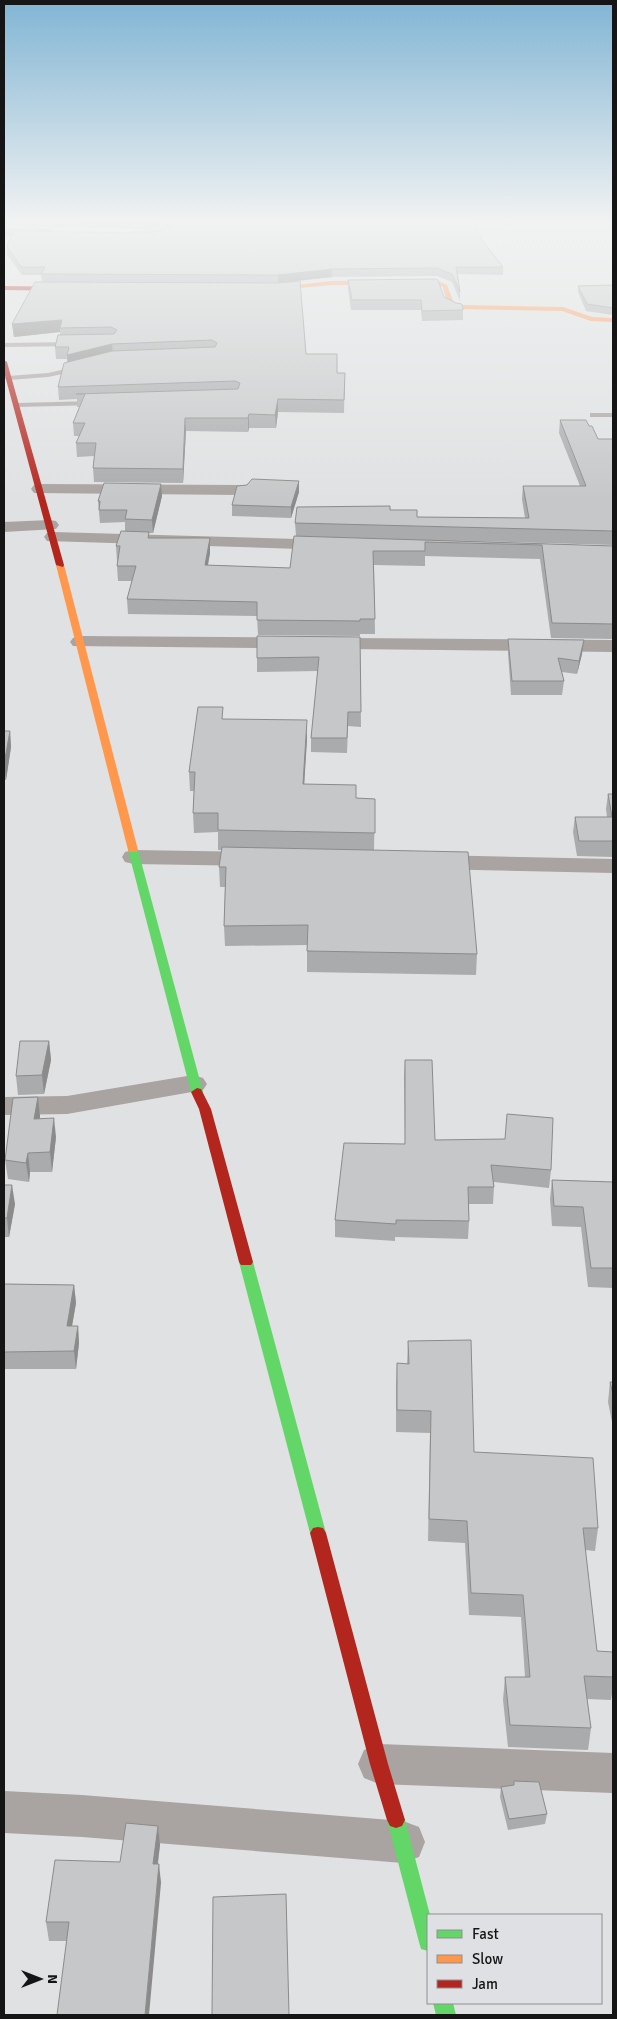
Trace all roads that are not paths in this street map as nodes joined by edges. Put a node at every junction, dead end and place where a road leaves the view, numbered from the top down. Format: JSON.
{"nodes":[{"id":1,"x":573,"y":312,"type":"edge"},
{"id":2,"x":613,"y":320,"type":"edge"},
{"id":3,"x":82,"y":344,"type":"edge"},
{"id":4,"x":4,"y":345,"type":"edge"},
{"id":5,"x":4,"y":362,"type":"edge"},
{"id":6,"x":85,"y":366,"type":"edge"},
{"id":7,"x":8,"y":378,"type":"junction"},
{"id":8,"x":106,"y":402,"type":"edge"},
{"id":9,"x":17,"y":406,"type":"junction"},
{"id":10,"x":593,"y":415,"type":"dead end"},
{"id":11,"x":613,"y":415,"type":"edge"},
{"id":12,"x":40,"y":489,"type":"junction"},
{"id":13,"x":241,"y":490,"type":"edge"},
{"id":14,"x":4,"y":527,"type":"edge"},
{"id":15,"x":51,"y":531,"type":"junction"},
{"id":16,"x":351,"y":546,"type":"edge"},
{"id":17,"x":80,"y":642,"type":"junction"},
{"id":18,"x":613,"y":646,"type":"edge"},
{"id":19,"x":134,"y":857,"type":"junction"},
{"id":20,"x":284,"y":860,"type":"edge"},
{"id":21,"x":414,"y":862,"type":"edge"},
{"id":22,"x":613,"y":866,"type":"edge"},
{"id":23,"x":193,"y":1084,"type":"junction"},
{"id":24,"x":4,"y":1106,"type":"edge"},
{"id":25,"x":379,"y":1764,"type":"junction"},
{"id":26,"x":613,"y":1773,"type":"edge"},
{"id":27,"x":4,"y":1812,"type":"edge"},
{"id":28,"x":404,"y":1842,"type":"junction"},
{"id":29,"x":427,"y":1938,"type":"edge"}],
"edges":[{"from":1,"to":2,"type":"main road"},
{"from":3,"to":4,"type":"lane"},
{"from":5,"to":7,"type":"main road"},
{"from":6,"to":7,"type":"lane"},
{"from":7,"to":9,"type":"main road"},
{"from":8,"to":9,"type":"lane"},
{"from":9,"to":12,"type":"main road"},
{"from":10,"to":11,"type":"lane"},
{"from":12,"to":13,"type":"street"},
{"from":12,"to":15,"type":"main road"},
{"from":14,"to":15,"type":"street"},
{"from":15,"to":16,"type":"street"},
{"from":15,"to":17,"type":"main road"},
{"from":17,"to":18,"type":"street"},
{"from":17,"to":19,"type":"main road"},
{"from":19,"to":20,"type":"street"},
{"from":19,"to":23,"type":"main road"},
{"from":21,"to":22,"type":"street"},
{"from":23,"to":24,"type":"street"},
{"from":23,"to":25,"type":"main road"},
{"from":25,"to":26,"type":"street"},
{"from":25,"to":28,"type":"main road"},
{"from":27,"to":28,"type":"street"},
{"from":28,"to":29,"type":"main road"}]}
